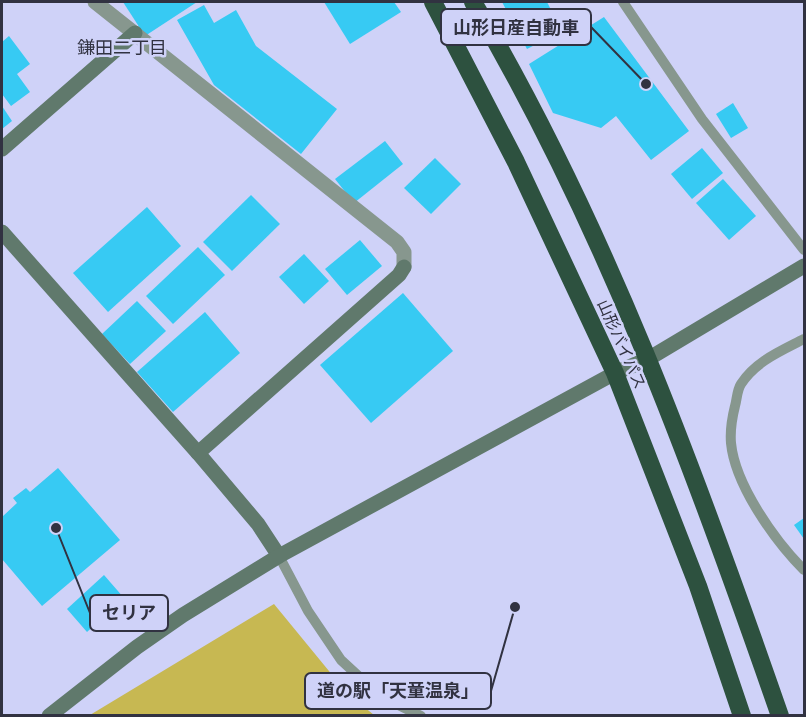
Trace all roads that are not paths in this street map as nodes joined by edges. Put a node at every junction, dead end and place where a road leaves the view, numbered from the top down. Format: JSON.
{"nodes":[{"id":1,"x":95,"y":2,"type":"edge"},
{"id":2,"x":433,"y":2,"type":"edge"},
{"id":3,"x":473,"y":2,"type":"edge"},
{"id":4,"x":623,"y":2,"type":"edge"},
{"id":5,"x":135,"y":33,"type":"junction"},
{"id":6,"x":2,"y":149,"type":"edge"},
{"id":7,"x":2,"y":232,"type":"edge"},
{"id":8,"x":804,"y":250,"type":"edge"},
{"id":9,"x":804,"y":266,"type":"edge"},
{"id":10,"x":804,"y":339,"type":"edge"},
{"id":11,"x":648,"y":359,"type":"junction"},
{"id":12,"x":615,"y":373,"type":"junction"},
{"id":13,"x":198,"y":453,"type":"junction"},
{"id":14,"x":279,"y":556,"type":"junction"},
{"id":15,"x":804,"y":570,"type":"edge"},
{"id":16,"x":49,"y":716,"type":"edge"},
{"id":17,"x":421,"y":716,"type":"edge"},
{"id":18,"x":742,"y":716,"type":"edge"},
{"id":19,"x":780,"y":716,"type":"edge"}],
"edges":[{"from":1,"to":5,"type":"street"},
{"from":2,"to":12,"type":"highway","name":"山形バイパス"},
{"from":3,"to":11,"type":"highway","name":"山形バイパス"},
{"from":4,"to":8,"type":"lane"},
{"from":5,"to":6,"type":"street"},
{"from":5,"to":13,"type":"street"},
{"from":7,"to":13,"type":"street"},
{"from":9,"to":11,"type":"street"},
{"from":10,"to":15,"type":"lane"},
{"from":11,"to":12,"type":"street"},
{"from":11,"to":19,"type":"highway","name":"山形バイパス"},
{"from":12,"to":14,"type":"street"},
{"from":12,"to":18,"type":"highway","name":"山形バイパス"},
{"from":13,"to":14,"type":"street"},
{"from":14,"to":16,"type":"street"},
{"from":14,"to":17,"type":"lane"}]}
